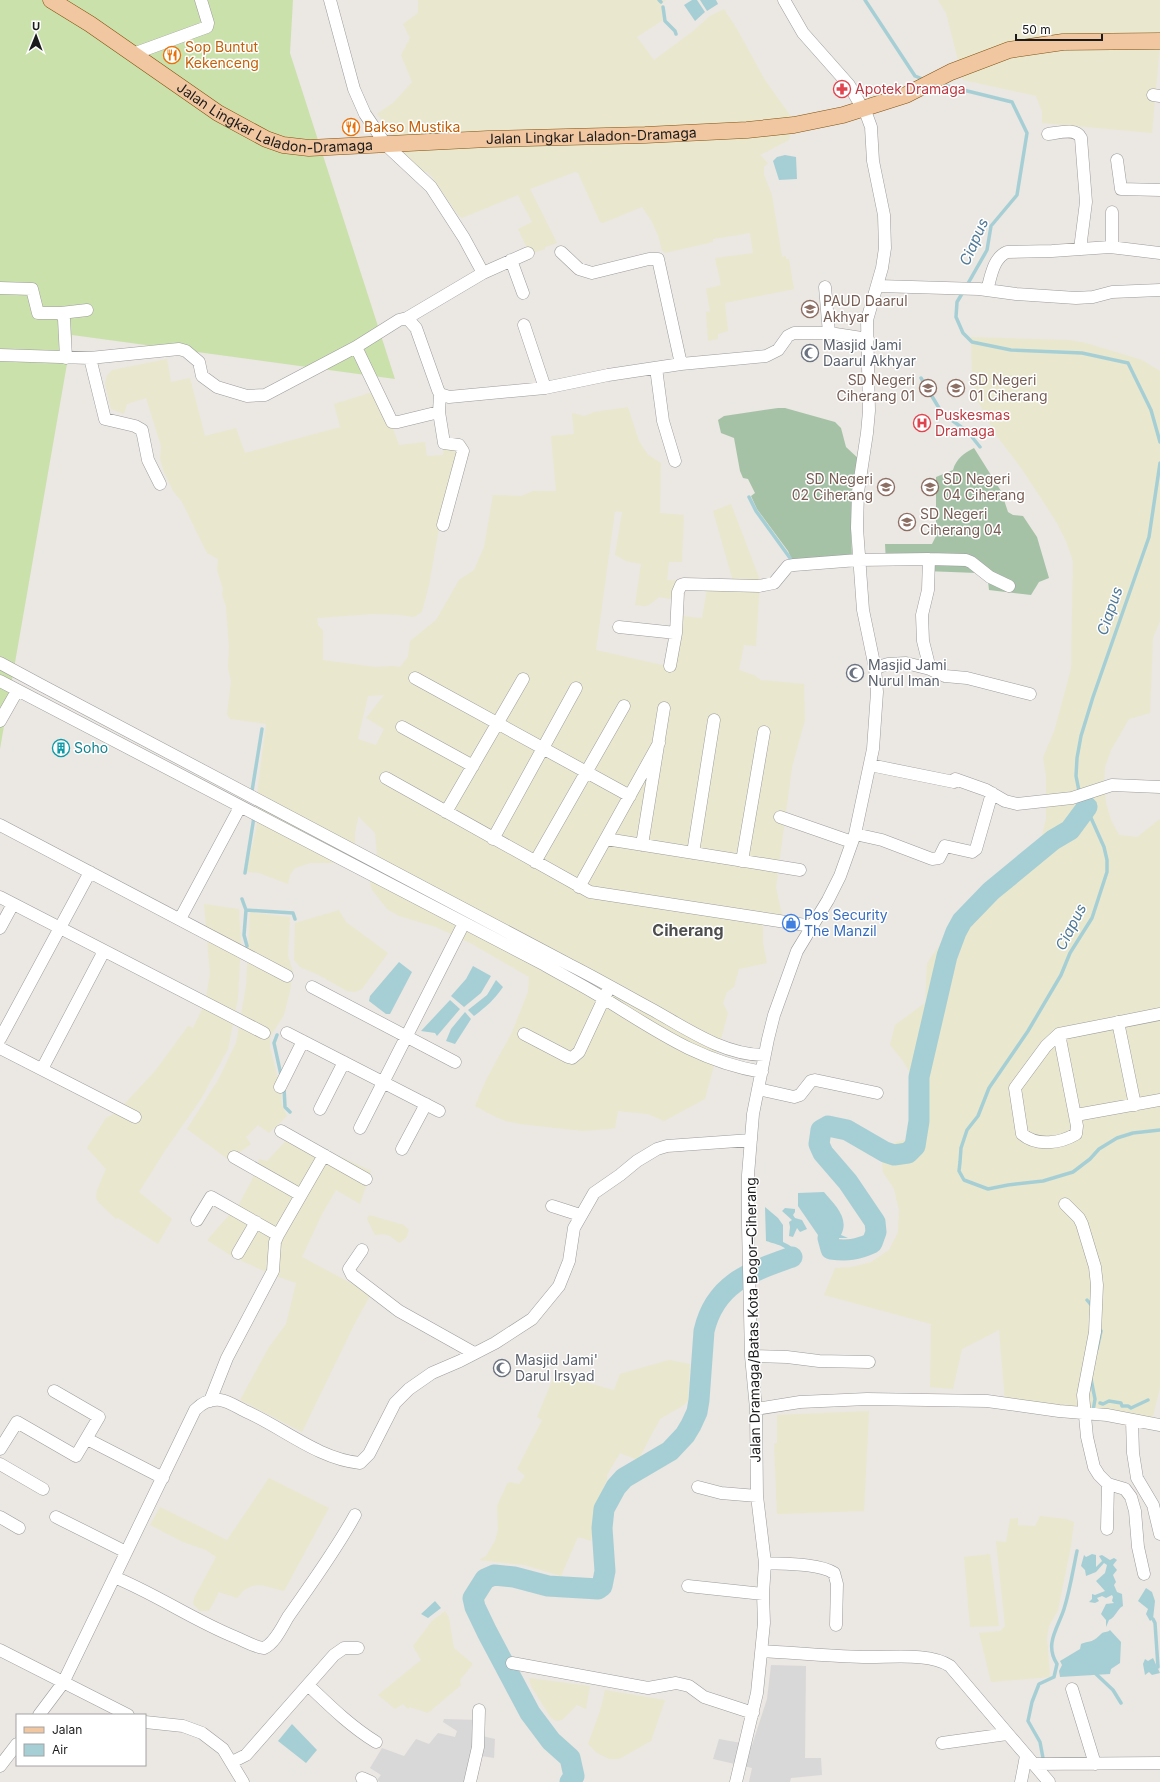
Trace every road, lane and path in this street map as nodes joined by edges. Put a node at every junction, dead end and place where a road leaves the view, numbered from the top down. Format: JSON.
{"nodes":[{"id":1,"x":51,"y":0,"type":"edge"},
{"id":2,"x":201,"y":0,"type":"edge"},
{"id":3,"x":330,"y":0,"type":"edge"},
{"id":4,"x":784,"y":0,"type":"edge"},
{"id":5,"x":1160,"y":41,"type":"edge"},
{"id":6,"x":133,"y":54,"type":"junction"},
{"id":7,"x":863,"y":109,"type":"junction"},
{"id":8,"x":1048,"y":134,"type":"dead end"},
{"id":9,"x":386,"y":145,"type":"junction"},
{"id":10,"x":1117,"y":160,"type":"dead end"},
{"id":11,"x":1160,"y":190,"type":"edge"},
{"id":12,"x":1112,"y":212,"type":"dead end"},
{"id":13,"x":1112,"y":247,"type":"junction"},
{"id":14,"x":1080,"y":249,"type":"junction"},
{"id":15,"x":561,"y":252,"type":"dead end"},
{"id":16,"x":528,"y":253,"type":"dead end"},
{"id":17,"x":1160,"y":253,"type":"edge"},
{"id":18,"x":511,"y":260,"type":"junction"},
{"id":19,"x":483,"y":272,"type":"junction"},
{"id":20,"x":878,"y":286,"type":"junction"},
{"id":21,"x":825,"y":287,"type":"dead end"},
{"id":22,"x":0,"y":288,"type":"edge"},
{"id":23,"x":983,"y":290,"type":"junction"},
{"id":24,"x":1160,"y":290,"type":"edge"},
{"id":25,"x":523,"y":292,"type":"dead end"},
{"id":26,"x":86,"y":310,"type":"dead end"},
{"id":27,"x":61,"y":313,"type":"junction"},
{"id":28,"x":407,"y":318,"type":"junction"},
{"id":29,"x":524,"y":325,"type":"dead end"},
{"id":30,"x":829,"y":333,"type":"junction"},
{"id":31,"x":868,"y":339,"type":"junction"},
{"id":32,"x":356,"y":347,"type":"junction"},
{"id":33,"x":0,"y":355,"type":"edge"},
{"id":34,"x":66,"y":358,"type":"junction"},
{"id":35,"x":90,"y":358,"type":"junction"},
{"id":36,"x":681,"y":364,"type":"junction"},
{"id":37,"x":656,"y":368,"type":"junction"},
{"id":38,"x":545,"y":388,"type":"junction"},
{"id":39,"x":440,"y":394,"type":"junction"},
{"id":40,"x":439,"y":412,"type":"junction"},
{"id":41,"x":675,"y":461,"type":"dead end"},
{"id":42,"x":160,"y":484,"type":"dead end"},
{"id":43,"x":443,"y":524,"type":"dead end"},
{"id":44,"x":928,"y":559,"type":"junction"},
{"id":45,"x":858,"y":560,"type":"junction"},
{"id":46,"x":1008,"y":586,"type":"dead end"},
{"id":47,"x":619,"y":627,"type":"dead end"},
{"id":48,"x":676,"y":633,"type":"junction"},
{"id":49,"x":0,"y":663,"type":"edge"},
{"id":50,"x":670,"y":666,"type":"dead end"},
{"id":51,"x":875,"y":668,"type":"junction"},
{"id":52,"x":930,"y":669,"type":"junction"},
{"id":53,"x":415,"y":678,"type":"dead end"},
{"id":54,"x":523,"y":679,"type":"dead end"},
{"id":55,"x":0,"y":681,"type":"edge"},
{"id":56,"x":576,"y":688,"type":"dead end"},
{"id":57,"x":17,"y":691,"type":"junction"},
{"id":58,"x":1030,"y":694,"type":"dead end"},
{"id":59,"x":624,"y":706,"type":"dead end"},
{"id":60,"x":664,"y":708,"type":"dead end"},
{"id":61,"x":714,"y":720,"type":"dead end"},
{"id":62,"x":0,"y":721,"type":"edge"},
{"id":63,"x":498,"y":723,"type":"junction"},
{"id":64,"x":402,"y":727,"type":"dead end"},
{"id":65,"x":764,"y":732,"type":"dead end"},
{"id":66,"x":659,"y":743,"type":"junction"},
{"id":67,"x":543,"y":748,"type":"junction"},
{"id":68,"x":870,"y":765,"type":"junction"},
{"id":69,"x":473,"y":766,"type":"junction"},
{"id":70,"x":586,"y":772,"type":"junction"},
{"id":71,"x":386,"y":778,"type":"dead end"},
{"id":72,"x":1160,"y":787,"type":"edge"},
{"id":73,"x":992,"y":793,"type":"junction"},
{"id":74,"x":630,"y":796,"type":"junction"},
{"id":75,"x":240,"y":807,"type":"junction"},
{"id":76,"x":446,"y":812,"type":"junction"},
{"id":77,"x":780,"y":817,"type":"dead end"},
{"id":78,"x":0,"y":825,"type":"edge"},
{"id":79,"x":854,"y":838,"type":"junction"},
{"id":80,"x":493,"y":839,"type":"junction"},
{"id":81,"x":606,"y":839,"type":"junction"},
{"id":82,"x":642,"y":845,"type":"junction"},
{"id":83,"x":693,"y":853,"type":"junction"},
{"id":84,"x":742,"y":861,"type":"junction"},
{"id":85,"x":535,"y":862,"type":"junction"},
{"id":86,"x":800,"y":870,"type":"dead end"},
{"id":87,"x":90,"y":872,"type":"junction"},
{"id":88,"x":578,"y":887,"type":"junction"},
{"id":89,"x":0,"y":897,"type":"edge"},
{"id":90,"x":13,"y":904,"type":"junction"},
{"id":91,"x":180,"y":919,"type":"junction"},
{"id":92,"x":464,"y":924,"type":"junction"},
{"id":93,"x":812,"y":926,"type":"junction"},
{"id":94,"x":0,"y":928,"type":"edge"},
{"id":95,"x":59,"y":928,"type":"junction"},
{"id":96,"x":104,"y":951,"type":"junction"},
{"id":97,"x":287,"y":976,"type":"dead end"},
{"id":98,"x":610,"y":986,"type":"junction"},
{"id":99,"x":312,"y":987,"type":"dead end"},
{"id":100,"x":603,"y":998,"type":"junction"},
{"id":101,"x":1160,"y":1014,"type":"edge"},
{"id":102,"x":1118,"y":1022,"type":"junction"},
{"id":103,"x":264,"y":1033,"type":"dead end"},
{"id":104,"x":286,"y":1033,"type":"dead end"},
{"id":105,"x":524,"y":1034,"type":"dead end"},
{"id":106,"x":1059,"y":1034,"type":"junction"},
{"id":107,"x":406,"y":1037,"type":"junction"},
{"id":108,"x":0,"y":1039,"type":"edge"},
{"id":109,"x":303,"y":1041,"type":"junction"},
{"id":110,"x":0,"y":1048,"type":"edge"},
{"id":111,"x":735,"y":1050,"type":"junction"},
{"id":112,"x":764,"y":1055,"type":"junction"},
{"id":113,"x":344,"y":1062,"type":"junction"},
{"id":114,"x":455,"y":1062,"type":"dead end"},
{"id":115,"x":729,"y":1065,"type":"junction"},
{"id":116,"x":42,"y":1069,"type":"junction"},
{"id":117,"x":762,"y":1072,"type":"junction"},
{"id":118,"x":383,"y":1082,"type":"junction"},
{"id":119,"x":280,"y":1088,"type":"dead end"},
{"id":120,"x":758,"y":1089,"type":"junction"},
{"id":121,"x":877,"y":1093,"type":"dead end"},
{"id":122,"x":1160,"y":1100,"type":"edge"},
{"id":123,"x":426,"y":1104,"type":"junction"},
{"id":124,"x":1135,"y":1104,"type":"junction"},
{"id":125,"x":320,"y":1109,"type":"dead end"},
{"id":126,"x":439,"y":1111,"type":"dead end"},
{"id":127,"x":1076,"y":1115,"type":"junction"},
{"id":128,"x":135,"y":1117,"type":"dead end"},
{"id":129,"x":360,"y":1128,"type":"dead end"},
{"id":130,"x":281,"y":1131,"type":"dead end"},
{"id":131,"x":751,"y":1140,"type":"junction"},
{"id":132,"x":402,"y":1149,"type":"dead end"},
{"id":133,"x":324,"y":1155,"type":"junction"},
{"id":134,"x":234,"y":1157,"type":"dead end"},
{"id":135,"x":366,"y":1179,"type":"dead end"},
{"id":136,"x":301,"y":1195,"type":"junction"},
{"id":137,"x":1065,"y":1204,"type":"dead end"},
{"id":138,"x":552,"y":1206,"type":"dead end"},
{"id":139,"x":580,"y":1215,"type":"junction"},
{"id":140,"x":197,"y":1220,"type":"dead end"},
{"id":141,"x":256,"y":1222,"type":"junction"},
{"id":142,"x":278,"y":1235,"type":"junction"},
{"id":143,"x":362,"y":1250,"type":"dead end"},
{"id":144,"x":238,"y":1253,"type":"dead end"},
{"id":145,"x":474,"y":1353,"type":"junction"},
{"id":146,"x":751,"y":1356,"type":"junction"},
{"id":147,"x":869,"y":1362,"type":"dead end"},
{"id":148,"x":54,"y":1391,"type":"dead end"},
{"id":149,"x":210,"y":1401,"type":"junction"},
{"id":150,"x":756,"y":1409,"type":"junction"},
{"id":151,"x":1084,"y":1413,"type":"junction"},
{"id":152,"x":1132,"y":1420,"type":"junction"},
{"id":153,"x":1160,"y":1425,"type":"edge"},
{"id":154,"x":87,"y":1439,"type":"junction"},
{"id":155,"x":0,"y":1449,"type":"edge"},
{"id":156,"x":0,"y":1464,"type":"edge"},
{"id":157,"x":163,"y":1478,"type":"junction"},
{"id":158,"x":1108,"y":1484,"type":"junction"},
{"id":159,"x":698,"y":1487,"type":"dead end"},
{"id":160,"x":43,"y":1489,"type":"dead end"},
{"id":161,"x":757,"y":1496,"type":"junction"},
{"id":162,"x":355,"y":1515,"type":"dead end"},
{"id":163,"x":0,"y":1517,"type":"edge"},
{"id":164,"x":56,"y":1517,"type":"dead end"},
{"id":165,"x":19,"y":1528,"type":"dead end"},
{"id":166,"x":1107,"y":1529,"type":"dead end"},
{"id":167,"x":1160,"y":1534,"type":"edge"},
{"id":168,"x":126,"y":1552,"type":"junction"},
{"id":169,"x":765,"y":1563,"type":"junction"},
{"id":170,"x":1144,"y":1574,"type":"dead end"},
{"id":171,"x":114,"y":1577,"type":"junction"},
{"id":172,"x":688,"y":1586,"type":"dead end"},
{"id":173,"x":763,"y":1594,"type":"junction"},
{"id":174,"x":836,"y":1625,"type":"dead end"},
{"id":175,"x":358,"y":1648,"type":"dead end"},
{"id":176,"x":0,"y":1650,"type":"edge"},
{"id":177,"x":762,"y":1651,"type":"junction"},
{"id":178,"x":512,"y":1662,"type":"dead end"},
{"id":179,"x":63,"y":1684,"type":"junction"},
{"id":180,"x":308,"y":1685,"type":"junction"},
{"id":181,"x":1072,"y":1689,"type":"dead end"},
{"id":182,"x":479,"y":1710,"type":"dead end"},
{"id":183,"x":753,"y":1713,"type":"junction"},
{"id":184,"x":40,"y":1714,"type":"edge"},
{"id":185,"x":126,"y":1714,"type":"edge"},
{"id":186,"x":146,"y":1722,"type":"edge"},
{"id":187,"x":1007,"y":1734,"type":"junction"},
{"id":188,"x":376,"y":1742,"type":"dead end"},
{"id":189,"x":942,"y":1743,"type":"dead end"},
{"id":190,"x":16,"y":1745,"type":"edge"},
{"id":191,"x":1030,"y":1760,"type":"junction"},
{"id":192,"x":232,"y":1762,"type":"junction"},
{"id":193,"x":1160,"y":1763,"type":"edge"},
{"id":194,"x":1095,"y":1764,"type":"junction"},
{"id":195,"x":0,"y":1766,"type":"edge"},
{"id":196,"x":243,"y":1782,"type":"edge"},
{"id":197,"x":470,"y":1782,"type":"edge"},
{"id":198,"x":736,"y":1782,"type":"edge"},
{"id":199,"x":1021,"y":1782,"type":"edge"},
{"id":200,"x":1049,"y":1782,"type":"edge"}],
"edges":[{"from":1,"to":6,"type":"main road","name":"Jalan Lingkar Laladon-Dramaga"},
{"from":2,"to":6,"type":"street"},
{"from":3,"to":9,"type":"street"},
{"from":4,"to":7,"type":"street","name":"Jalan Dramaga/Batas Kota Bogor–Ciherang"},
{"from":5,"to":7,"type":"main road","name":"Jalan Lingkar Laladon-Dramaga"},
{"from":6,"to":9,"type":"main road","name":"Jalan Lingkar Laladon-Dramaga"},
{"from":7,"to":9,"type":"main road","name":"Jalan Lingkar Laladon-Dramaga"},
{"from":7,"to":20,"type":"street","name":"Jalan Dramaga/Batas Kota Bogor–Ciherang"},
{"from":8,"to":14,"type":"street"},
{"from":9,"to":19,"type":"street"},
{"from":10,"to":11,"type":"street"},
{"from":12,"to":13,"type":"street"},
{"from":13,"to":14,"type":"street"},
{"from":13,"to":17,"type":"street"},
{"from":14,"to":23,"type":"street"},
{"from":15,"to":36,"type":"street"},
{"from":16,"to":18,"type":"street"},
{"from":18,"to":19,"type":"street"},
{"from":18,"to":25,"type":"street"},
{"from":19,"to":28,"type":"street"},
{"from":20,"to":23,"type":"street"},
{"from":20,"to":31,"type":"street","name":"Jalan Dramaga/Batas Kota Bogor–Ciherang"},
{"from":21,"to":30,"type":"street"},
{"from":22,"to":27,"type":"street"},
{"from":23,"to":24,"type":"street"},
{"from":26,"to":27,"type":"street"},
{"from":27,"to":34,"type":"street"},
{"from":28,"to":32,"type":"street"},
{"from":28,"to":39,"type":"street"},
{"from":29,"to":38,"type":"street"},
{"from":30,"to":31,"type":"street"},
{"from":30,"to":36,"type":"street"},
{"from":31,"to":45,"type":"street","name":"Jalan Dramaga/Batas Kota Bogor–Ciherang"},
{"from":32,"to":35,"type":"street"},
{"from":32,"to":40,"type":"street"},
{"from":33,"to":34,"type":"street"},
{"from":34,"to":35,"type":"street"},
{"from":35,"to":42,"type":"street"},
{"from":36,"to":37,"type":"street"},
{"from":37,"to":38,"type":"street"},
{"from":37,"to":41,"type":"street"},
{"from":38,"to":39,"type":"street"},
{"from":39,"to":40,"type":"street"},
{"from":40,"to":43,"type":"street"},
{"from":44,"to":45,"type":"street"},
{"from":44,"to":46,"type":"street"},
{"from":44,"to":52,"type":"street"},
{"from":45,"to":48,"type":"street"},
{"from":45,"to":51,"type":"street","name":"Jalan Dramaga/Batas Kota Bogor–Ciherang"},
{"from":47,"to":48,"type":"street"},
{"from":48,"to":50,"type":"street"},
{"from":49,"to":98,"type":"street"},
{"from":51,"to":52,"type":"street"},
{"from":51,"to":68,"type":"street","name":"Jalan Dramaga/Batas Kota Bogor–Ciherang"},
{"from":52,"to":58,"type":"street"},
{"from":53,"to":63,"type":"street"},
{"from":54,"to":63,"type":"street"},
{"from":55,"to":57,"type":"street"},
{"from":56,"to":67,"type":"street"},
{"from":57,"to":62,"type":"street"},
{"from":57,"to":75,"type":"street"},
{"from":59,"to":70,"type":"street"},
{"from":60,"to":66,"type":"street"},
{"from":61,"to":83,"type":"street"},
{"from":63,"to":67,"type":"street"},
{"from":63,"to":69,"type":"street"},
{"from":64,"to":69,"type":"street"},
{"from":65,"to":84,"type":"street"},
{"from":66,"to":74,"type":"street"},
{"from":66,"to":82,"type":"street"},
{"from":67,"to":70,"type":"street"},
{"from":67,"to":80,"type":"street"},
{"from":68,"to":73,"type":"street"},
{"from":68,"to":79,"type":"street","name":"Jalan Dramaga/Batas Kota Bogor–Ciherang"},
{"from":69,"to":76,"type":"street"},
{"from":70,"to":74,"type":"street"},
{"from":70,"to":85,"type":"street"},
{"from":71,"to":76,"type":"street"},
{"from":72,"to":73,"type":"street"},
{"from":73,"to":79,"type":"street"},
{"from":74,"to":81,"type":"street"},
{"from":75,"to":91,"type":"street"},
{"from":75,"to":92,"type":"street"},
{"from":76,"to":80,"type":"street"},
{"from":77,"to":79,"type":"street"},
{"from":78,"to":87,"type":"street"},
{"from":79,"to":93,"type":"street","name":"Jalan Dramaga/Batas Kota Bogor–Ciherang"},
{"from":80,"to":85,"type":"street"},
{"from":81,"to":82,"type":"street"},
{"from":81,"to":88,"type":"street"},
{"from":82,"to":83,"type":"street"},
{"from":83,"to":84,"type":"street"},
{"from":84,"to":86,"type":"street"},
{"from":85,"to":88,"type":"street"},
{"from":87,"to":91,"type":"street"},
{"from":87,"to":95,"type":"street"},
{"from":88,"to":93,"type":"street"},
{"from":89,"to":90,"type":"street"},
{"from":90,"to":94,"type":"street"},
{"from":90,"to":95,"type":"street"},
{"from":91,"to":97,"type":"street"},
{"from":92,"to":100,"type":"street"},
{"from":92,"to":107,"type":"street"},
{"from":93,"to":112,"type":"street","name":"Jalan Dramaga/Batas Kota Bogor–Ciherang"},
{"from":95,"to":96,"type":"street"},
{"from":95,"to":108,"type":"street"},
{"from":96,"to":103,"type":"street"},
{"from":96,"to":116,"type":"street"},
{"from":98,"to":100,"type":"street"},
{"from":98,"to":111,"type":"street"},
{"from":99,"to":107,"type":"street"},
{"from":100,"to":105,"type":"street"},
{"from":100,"to":115,"type":"street"},
{"from":101,"to":102,"type":"street"},
{"from":102,"to":106,"type":"street"},
{"from":102,"to":124,"type":"street"},
{"from":104,"to":109,"type":"street"},
{"from":106,"to":127,"type":"street"},
{"from":106,"to":127,"type":"street"},
{"from":107,"to":114,"type":"street"},
{"from":107,"to":118,"type":"street"},
{"from":109,"to":113,"type":"street"},
{"from":109,"to":119,"type":"street"},
{"from":110,"to":116,"type":"street"},
{"from":111,"to":112,"type":"street"},
{"from":111,"to":115,"type":"street"},
{"from":112,"to":117,"type":"street","name":"Jalan Dramaga/Batas Kota Bogor–Ciherang"},
{"from":113,"to":118,"type":"street"},
{"from":113,"to":125,"type":"street"},
{"from":115,"to":117,"type":"street"},
{"from":116,"to":128,"type":"street"},
{"from":117,"to":120,"type":"street","name":"Jalan Dramaga/Batas Kota Bogor–Ciherang"},
{"from":118,"to":123,"type":"street"},
{"from":118,"to":129,"type":"street"},
{"from":120,"to":121,"type":"street"},
{"from":120,"to":131,"type":"street","name":"Jalan Dramaga/Batas Kota Bogor–Ciherang"},
{"from":122,"to":124,"type":"street"},
{"from":123,"to":126,"type":"street"},
{"from":123,"to":132,"type":"street"},
{"from":124,"to":127,"type":"street"},
{"from":130,"to":133,"type":"street"},
{"from":131,"to":139,"type":"street"},
{"from":131,"to":146,"type":"street","name":"Jalan Dramaga/Batas Kota Bogor–Ciherang"},
{"from":133,"to":135,"type":"street"},
{"from":133,"to":136,"type":"street"},
{"from":134,"to":136,"type":"street"},
{"from":136,"to":142,"type":"street"},
{"from":137,"to":151,"type":"street"},
{"from":138,"to":139,"type":"street"},
{"from":139,"to":145,"type":"street"},
{"from":140,"to":141,"type":"street"},
{"from":141,"to":142,"type":"street"},
{"from":141,"to":144,"type":"street"},
{"from":142,"to":149,"type":"street"},
{"from":143,"to":145,"type":"street"},
{"from":145,"to":149,"type":"street"},
{"from":146,"to":147,"type":"street"},
{"from":146,"to":150,"type":"street","name":"Jalan Dramaga/Batas Kota Bogor–Ciherang"},
{"from":148,"to":154,"type":"street"},
{"from":149,"to":157,"type":"street"},
{"from":150,"to":151,"type":"street"},
{"from":150,"to":161,"type":"street","name":"Jalan Dramaga/Batas Kota Bogor–Ciherang"},
{"from":151,"to":152,"type":"street"},
{"from":151,"to":158,"type":"street"},
{"from":152,"to":153,"type":"street"},
{"from":152,"to":167,"type":"street"},
{"from":154,"to":155,"type":"street"},
{"from":154,"to":157,"type":"street"},
{"from":156,"to":160,"type":"street"},
{"from":157,"to":168,"type":"street"},
{"from":158,"to":166,"type":"street"},
{"from":158,"to":170,"type":"street"},
{"from":159,"to":161,"type":"street"},
{"from":161,"to":169,"type":"street","name":"Jalan Dramaga/Batas Kota Bogor–Ciherang"},
{"from":162,"to":171,"type":"street"},
{"from":163,"to":165,"type":"street"},
{"from":164,"to":168,"type":"street"},
{"from":168,"to":171,"type":"street"},
{"from":169,"to":173,"type":"street","name":"Jalan Dramaga/Batas Kota Bogor–Ciherang"},
{"from":169,"to":174,"type":"street"},
{"from":171,"to":179,"type":"street"},
{"from":172,"to":173,"type":"street"},
{"from":173,"to":177,"type":"street","name":"Jalan Dramaga/Batas Kota Bogor–Ciherang"},
{"from":175,"to":180,"type":"street"},
{"from":176,"to":179,"type":"street"},
{"from":177,"to":183,"type":"street","name":"Jalan Dramaga/Batas Kota Bogor–Ciherang"},
{"from":177,"to":187,"type":"street"},
{"from":178,"to":183,"type":"street"},
{"from":179,"to":184,"type":"street"},
{"from":179,"to":185,"type":"street"},
{"from":180,"to":188,"type":"street"},
{"from":180,"to":192,"type":"street"},
{"from":181,"to":194,"type":"street"},
{"from":182,"to":197,"type":"street"},
{"from":183,"to":198,"type":"street","name":"Jalan Dramaga/Batas Kota Bogor–Ciherang"},
{"from":186,"to":192,"type":"street"},
{"from":187,"to":189,"type":"street"},
{"from":187,"to":191,"type":"street"},
{"from":190,"to":195,"type":"street"},
{"from":191,"to":194,"type":"street"},
{"from":191,"to":199,"type":"street"},
{"from":191,"to":200,"type":"street"},
{"from":192,"to":196,"type":"street"},
{"from":193,"to":194,"type":"street"}]}
